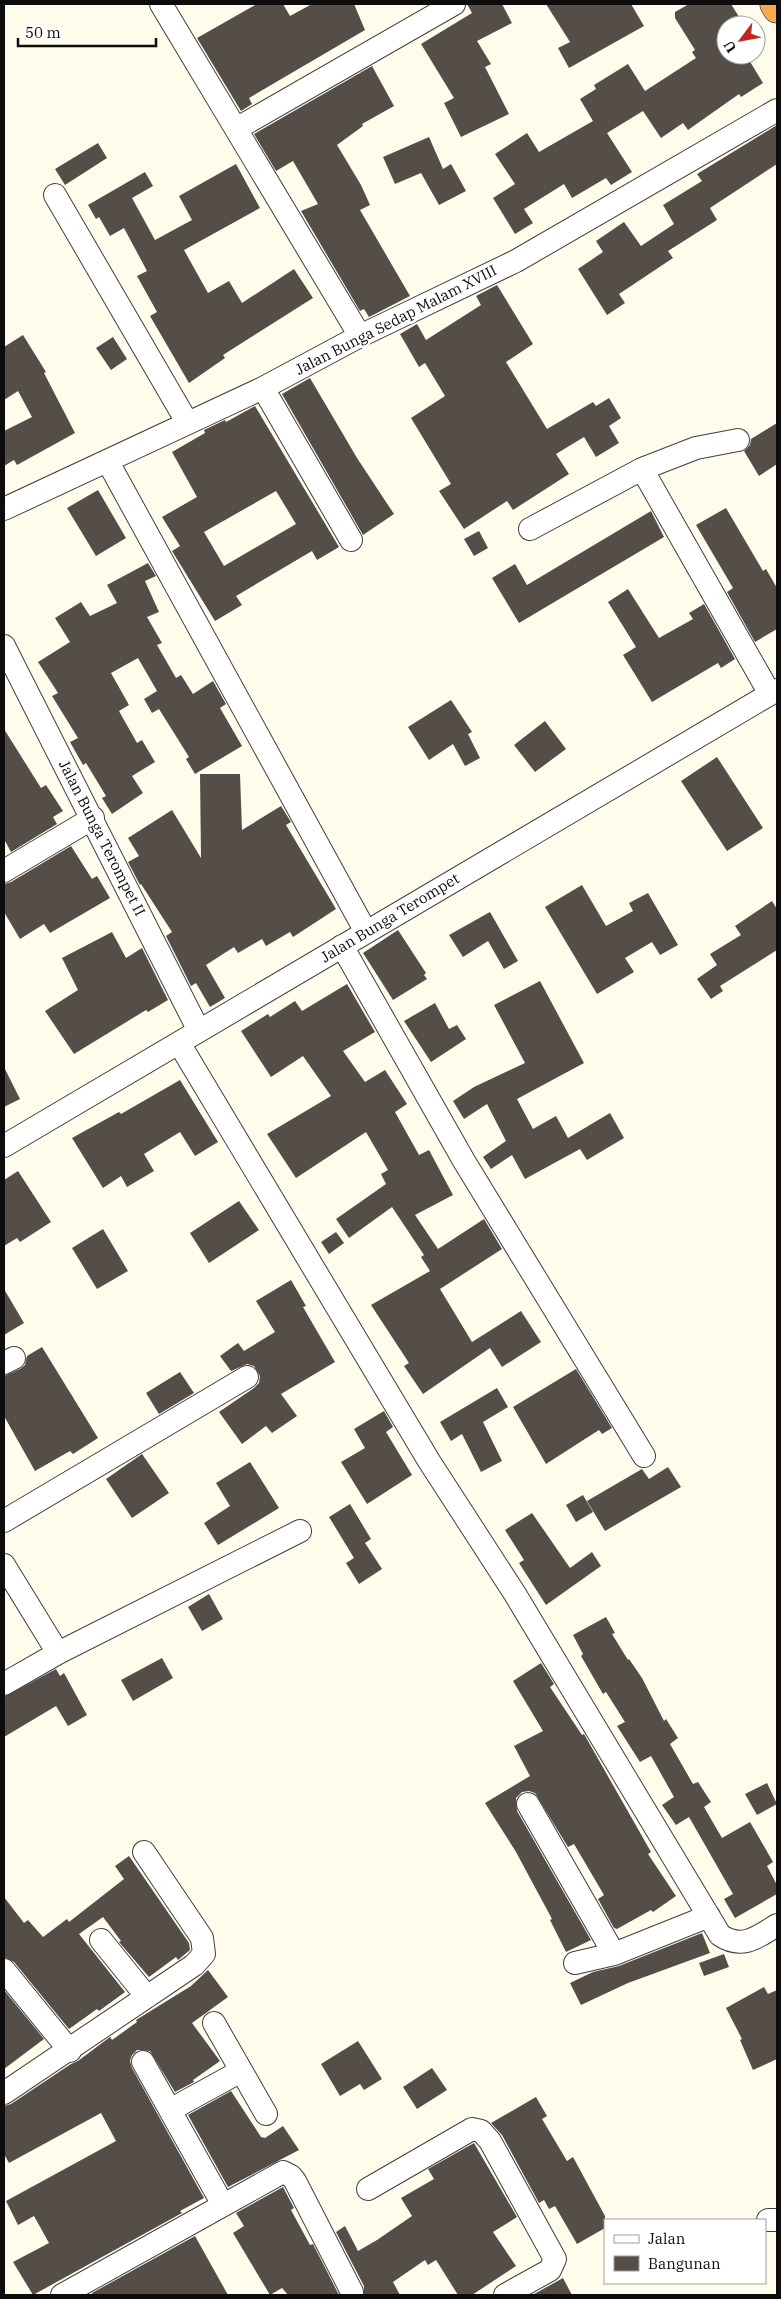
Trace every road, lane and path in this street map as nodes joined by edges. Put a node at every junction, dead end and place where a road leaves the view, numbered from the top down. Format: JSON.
{"nodes":[{"id":1,"x":161,"y":4,"type":"edge"},
{"id":2,"x":454,"y":4,"type":"edge"},
{"id":3,"x":774,"y":4,"type":"edge"},
{"id":4,"x":777,"y":9,"type":"edge"},
{"id":5,"x":777,"y":110,"type":"edge"},
{"id":6,"x":236,"y":129,"type":"junction"},
{"id":7,"x":55,"y":195,"type":"dead end"},
{"id":8,"x":360,"y":336,"type":"junction"},
{"id":9,"x":263,"y":388,"type":"junction"},
{"id":10,"x":187,"y":422,"type":"junction"},
{"id":11,"x":738,"y":440,"type":"dead end"},
{"id":12,"x":108,"y":462,"type":"junction"},
{"id":13,"x":642,"y":469,"type":"junction"},
{"id":14,"x":4,"y":510,"type":"edge"},
{"id":15,"x":530,"y":529,"type":"dead end"},
{"id":16,"x":350,"y":540,"type":"dead end"},
{"id":17,"x":4,"y":646,"type":"edge"},
{"id":18,"x":774,"y":692,"type":"edge"},
{"id":19,"x":93,"y":818,"type":"junction"},
{"id":20,"x":4,"y":871,"type":"edge"},
{"id":21,"x":366,"y":932,"type":"junction"},
{"id":22,"x":342,"y":946,"type":"junction"},
{"id":23,"x":199,"y":1031,"type":"junction"},
{"id":24,"x":178,"y":1043,"type":"junction"},
{"id":25,"x":4,"y":1146,"type":"edge"},
{"id":26,"x":247,"y":1377,"type":"dead end"},
{"id":27,"x":644,"y":1456,"type":"dead end"},
{"id":28,"x":4,"y":1521,"type":"edge"},
{"id":29,"x":300,"y":1531,"type":"dead end"},
{"id":30,"x":4,"y":1565,"type":"edge"},
{"id":31,"x":58,"y":1653,"type":"junction"},
{"id":32,"x":4,"y":1684,"type":"edge"},
{"id":33,"x":528,"y":1804,"type":"dead end"},
{"id":34,"x":144,"y":1852,"type":"dead end"},
{"id":35,"x":709,"y":1916,"type":"junction"},
{"id":36,"x":777,"y":1925,"type":"edge"},
{"id":37,"x":101,"y":1940,"type":"dead end"},
{"id":38,"x":614,"y":1954,"type":"junction"},
{"id":39,"x":575,"y":1963,"type":"dead end"},
{"id":40,"x":4,"y":1970,"type":"edge"},
{"id":41,"x":147,"y":1997,"type":"junction"},
{"id":42,"x":214,"y":2024,"type":"dead end"},
{"id":43,"x":70,"y":2051,"type":"junction"},
{"id":44,"x":143,"y":2062,"type":"dead end"},
{"id":45,"x":241,"y":2071,"type":"junction"},
{"id":46,"x":4,"y":2094,"type":"edge"},
{"id":47,"x":170,"y":2110,"type":"junction"},
{"id":48,"x":266,"y":2114,"type":"dead end"},
{"id":49,"x":368,"y":2189,"type":"dead end"},
{"id":50,"x":223,"y":2205,"type":"junction"},
{"id":51,"x":352,"y":2292,"type":"dead end"},
{"id":52,"x":62,"y":2295,"type":"edge"},
{"id":53,"x":505,"y":2295,"type":"edge"}],
"edges":[{"from":1,"to":6,"type":"street"},
{"from":2,"to":6,"type":"street"},
{"from":3,"to":4,"type":"highway"},
{"from":5,"to":8,"type":"street","name":"Jalan Bunga Sedap Malam XVIII"},
{"from":6,"to":8,"type":"street"},
{"from":7,"to":10,"type":"street"},
{"from":8,"to":9,"type":"street","name":"Jalan Bunga Sedap Malam XVIII"},
{"from":9,"to":10,"type":"street","name":"Jalan Bunga Sedap Malam XVIII"},
{"from":9,"to":16,"type":"street"},
{"from":10,"to":12,"type":"street","name":"Jalan Bunga Sedap Malam XVIII"},
{"from":11,"to":13,"type":"street"},
{"from":12,"to":14,"type":"street","name":"Jalan Bunga Sedap Malam XVIII"},
{"from":12,"to":21,"type":"street"},
{"from":13,"to":15,"type":"street"},
{"from":13,"to":18,"type":"street"},
{"from":17,"to":19,"type":"street","name":"Jalan Bunga Terompet II"},
{"from":18,"to":21,"type":"street","name":"Jalan Bunga Terompet"},
{"from":19,"to":20,"type":"street"},
{"from":19,"to":23,"type":"street","name":"Jalan Bunga Terompet II"},
{"from":21,"to":22,"type":"street","name":"Jalan Bunga Terompet"},
{"from":22,"to":23,"type":"street","name":"Jalan Bunga Terompet"},
{"from":22,"to":27,"type":"street"},
{"from":23,"to":24,"type":"street","name":"Jalan Bunga Terompet"},
{"from":24,"to":25,"type":"street","name":"Jalan Bunga Terompet"},
{"from":24,"to":35,"type":"street"},
{"from":26,"to":28,"type":"street"},
{"from":29,"to":31,"type":"street"},
{"from":30,"to":31,"type":"street"},
{"from":31,"to":32,"type":"street"},
{"from":33,"to":38,"type":"street"},
{"from":34,"to":41,"type":"street"},
{"from":35,"to":36,"type":"street"},
{"from":35,"to":38,"type":"street"},
{"from":37,"to":41,"type":"street"},
{"from":38,"to":39,"type":"street"},
{"from":40,"to":43,"type":"street"},
{"from":41,"to":43,"type":"street"},
{"from":42,"to":45,"type":"street"},
{"from":43,"to":46,"type":"street"},
{"from":44,"to":47,"type":"street"},
{"from":45,"to":47,"type":"street"},
{"from":45,"to":48,"type":"street"},
{"from":47,"to":50,"type":"street"},
{"from":49,"to":53,"type":"street"},
{"from":50,"to":51,"type":"street"},
{"from":50,"to":52,"type":"street"}]}
